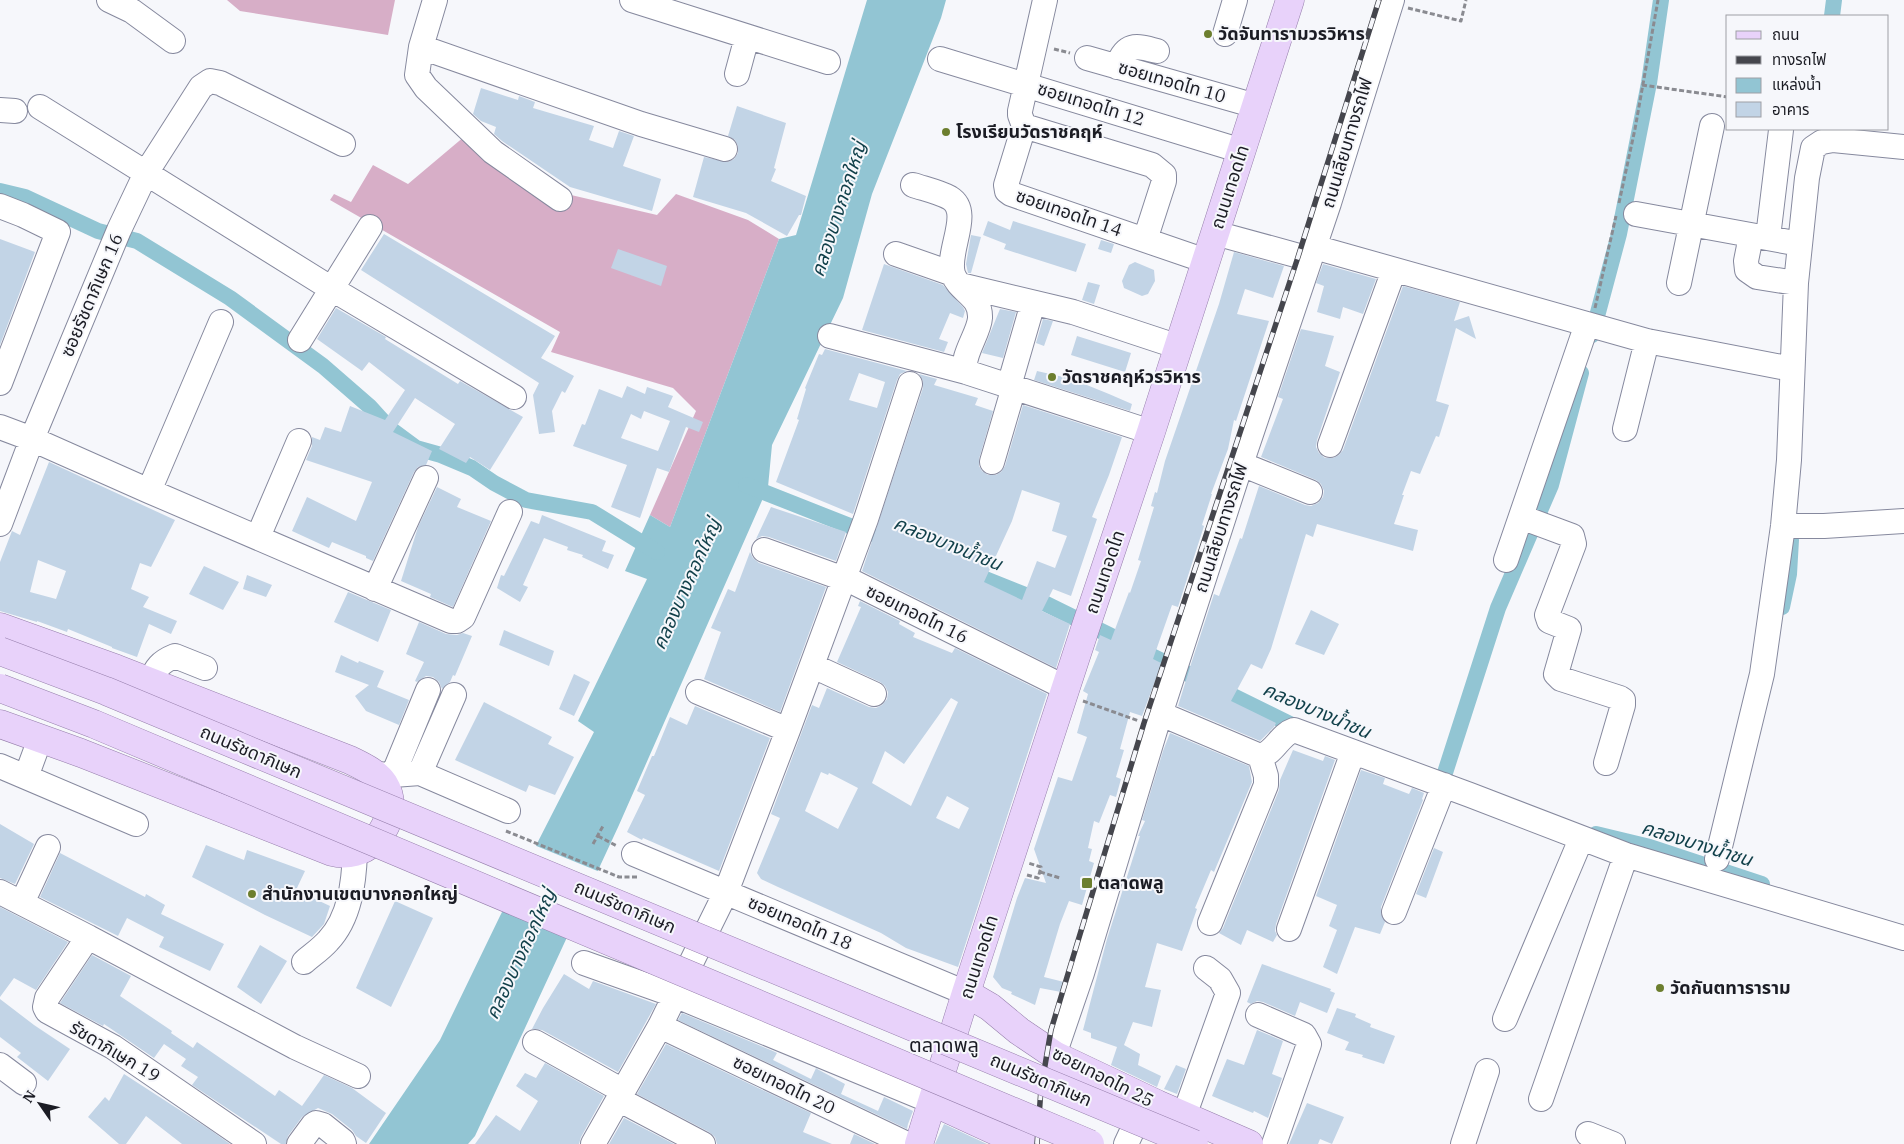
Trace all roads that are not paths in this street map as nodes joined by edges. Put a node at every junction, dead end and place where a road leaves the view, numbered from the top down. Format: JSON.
{"nodes":[{"id":1,"x":109,"y":0,"type":"edge"},
{"id":2,"x":435,"y":0,"type":"edge"},
{"id":3,"x":632,"y":0,"type":"edge"},
{"id":4,"x":1045,"y":0,"type":"edge"},
{"id":5,"x":1234,"y":0,"type":"edge"},
{"id":6,"x":1290,"y":0,"type":"edge"},
{"id":7,"x":1391,"y":2,"type":"edge"},
{"id":8,"x":1225,"y":34,"type":"dead end"},
{"id":9,"x":748,"y":37,"type":"junction"},
{"id":10,"x":173,"y":41,"type":"dead end"},
{"id":11,"x":421,"y":47,"type":"junction"},
{"id":12,"x":1157,"y":51,"type":"dead end"},
{"id":13,"x":1087,"y":58,"type":"road end"},
{"id":14,"x":940,"y":59,"type":"dead end"},
{"id":15,"x":828,"y":62,"type":"dead end"},
{"id":16,"x":1117,"y":67,"type":"junction"},
{"id":17,"x":737,"y":74,"type":"dead end"},
{"id":18,"x":1026,"y":84,"type":"junction"},
{"id":19,"x":1256,"y":106,"type":"junction"},
{"id":20,"x":40,"y":107,"type":"dead end"},
{"id":21,"x":1022,"y":121,"type":"junction"},
{"id":22,"x":1712,"y":126,"type":"dead end"},
{"id":23,"x":1781,"y":130,"type":"dead end"},
{"id":24,"x":343,"y":144,"type":"dead end"},
{"id":25,"x":1904,"y":147,"type":"edge"},
{"id":26,"x":725,"y":149,"type":"dead end"},
{"id":27,"x":1242,"y":151,"type":"junction"},
{"id":28,"x":146,"y":173,"type":"junction"},
{"id":29,"x":914,"y":185,"type":"dead end"},
{"id":30,"x":560,"y":199,"type":"dead end"},
{"id":31,"x":0,"y":206,"type":"edge"},
{"id":32,"x":1624,"y":211,"type":"road end"},
{"id":33,"x":1691,"y":223,"type":"junction"},
{"id":34,"x":370,"y":227,"type":"dead end"},
{"id":35,"x":1215,"y":232,"type":"junction"},
{"id":36,"x":1145,"y":240,"type":"junction"},
{"id":37,"x":1758,"y":241,"type":"junction"},
{"id":38,"x":1800,"y":244,"type":"junction"},
{"id":39,"x":1312,"y":253,"type":"junction"},
{"id":40,"x":896,"y":254,"type":"dead end"},
{"id":41,"x":1206,"y":261,"type":"junction"},
{"id":42,"x":1394,"y":270,"type":"junction"},
{"id":43,"x":956,"y":279,"type":"junction"},
{"id":44,"x":1679,"y":282,"type":"dead end"},
{"id":45,"x":1796,"y":283,"type":"junction"},
{"id":46,"x":332,"y":289,"type":"junction"},
{"id":47,"x":1033,"y":303,"type":"junction"},
{"id":48,"x":221,"y":322,"type":"dead end"},
{"id":49,"x":1593,"y":326,"type":"junction"},
{"id":50,"x":830,"y":336,"type":"dead end"},
{"id":51,"x":300,"y":340,"type":"dead end"},
{"id":52,"x":1648,"y":341,"type":"junction"},
{"id":53,"x":1179,"y":347,"type":"junction"},
{"id":54,"x":1792,"y":369,"type":"junction"},
{"id":55,"x":966,"y":372,"type":"junction"},
{"id":56,"x":0,"y":383,"type":"edge"},
{"id":57,"x":910,"y":384,"type":"dead end"},
{"id":58,"x":1012,"y":386,"type":"junction"},
{"id":59,"x":514,"y":397,"type":"dead end"},
{"id":60,"x":0,"y":427,"type":"edge"},
{"id":61,"x":1625,"y":429,"type":"dead end"},
{"id":62,"x":1152,"y":432,"type":"junction"},
{"id":63,"x":32,"y":439,"type":"junction"},
{"id":64,"x":299,"y":441,"type":"dead end"},
{"id":65,"x":1330,"y":444,"type":"dead end"},
{"id":66,"x":992,"y":462,"type":"dead end"},
{"id":67,"x":1242,"y":464,"type":"junction"},
{"id":68,"x":426,"y":478,"type":"dead end"},
{"id":69,"x":149,"y":491,"type":"junction"},
{"id":70,"x":1310,"y":492,"type":"dead end"},
{"id":71,"x":510,"y":512,"type":"dead end"},
{"id":72,"x":1531,"y":521,"type":"junction"},
{"id":73,"x":1904,"y":521,"type":"edge"},
{"id":74,"x":0,"y":524,"type":"edge"},
{"id":75,"x":1783,"y":526,"type":"junction"},
{"id":76,"x":258,"y":537,"type":"junction"},
{"id":77,"x":764,"y":550,"type":"dead end"},
{"id":78,"x":1506,"y":560,"type":"dead end"},
{"id":79,"x":844,"y":578,"type":"junction"},
{"id":80,"x":375,"y":589,"type":"junction"},
{"id":81,"x":0,"y":627,"type":"edge"},
{"id":82,"x":0,"y":652,"type":"edge"},
{"id":83,"x":813,"y":666,"type":"junction"},
{"id":84,"x":205,"y":668,"type":"dead end"},
{"id":85,"x":150,"y":682,"type":"junction"},
{"id":86,"x":0,"y":688,"type":"edge"},
{"id":87,"x":428,"y":690,"type":"dead end"},
{"id":88,"x":1065,"y":691,"type":"junction"},
{"id":89,"x":698,"y":692,"type":"dead end"},
{"id":90,"x":874,"y":694,"type":"dead end"},
{"id":91,"x":454,"y":695,"type":"dead end"},
{"id":92,"x":1159,"y":721,"type":"junction"},
{"id":93,"x":0,"y":724,"type":"edge"},
{"id":94,"x":788,"y":730,"type":"junction"},
{"id":95,"x":40,"y":739,"type":"junction"},
{"id":96,"x":1353,"y":752,"type":"junction"},
{"id":97,"x":1260,"y":756,"type":"junction"},
{"id":98,"x":1606,"y":763,"type":"dead end"},
{"id":99,"x":0,"y":766,"type":"edge"},
{"id":100,"x":420,"y":773,"type":"junction"},
{"id":101,"x":384,"y":775,"type":"junction"},
{"id":102,"x":26,"y":777,"type":"junction"},
{"id":103,"x":1444,"y":786,"type":"junction"},
{"id":104,"x":506,"y":820,"type":"road end"},
{"id":105,"x":136,"y":824,"type":"dead end"},
{"id":106,"x":1581,"y":839,"type":"junction"},
{"id":107,"x":48,"y":847,"type":"dead end"},
{"id":108,"x":626,"y":850,"type":"road end"},
{"id":109,"x":355,"y":852,"type":"junction"},
{"id":110,"x":1626,"y":856,"type":"junction"},
{"id":111,"x":1717,"y":859,"type":"dead end"},
{"id":112,"x":0,"y":892,"type":"edge"},
{"id":113,"x":726,"y":892,"type":"junction"},
{"id":114,"x":22,"y":904,"type":"junction"},
{"id":115,"x":1394,"y":912,"type":"dead end"},
{"id":116,"x":1210,"y":923,"type":"dead end"},
{"id":117,"x":1289,"y":929,"type":"dead end"},
{"id":118,"x":88,"y":936,"type":"junction"},
{"id":119,"x":1904,"y":938,"type":"edge"},
{"id":120,"x":304,"y":962,"type":"dead end"},
{"id":121,"x":584,"y":963,"type":"dead end"},
{"id":122,"x":1206,"y":968,"type":"dead end"},
{"id":123,"x":966,"y":993,"type":"junction"},
{"id":124,"x":674,"y":995,"type":"junction"},
{"id":125,"x":1258,"y":1015,"type":"dead end"},
{"id":126,"x":1505,"y":1019,"type":"dead end"},
{"id":127,"x":660,"y":1026,"type":"junction"},
{"id":128,"x":535,"y":1042,"type":"dead end"},
{"id":129,"x":1056,"y":1056,"type":"junction"},
{"id":130,"x":0,"y":1065,"type":"edge"},
{"id":131,"x":1487,"y":1070,"type":"dead end"},
{"id":132,"x":358,"y":1076,"type":"dead end"},
{"id":133,"x":24,"y":1083,"type":"dead end"},
{"id":134,"x":620,"y":1095,"type":"junction"},
{"id":135,"x":1541,"y":1099,"type":"dead end"},
{"id":136,"x":934,"y":1102,"type":"junction"},
{"id":137,"x":1157,"y":1104,"type":"junction"},
{"id":138,"x":1184,"y":1116,"type":"junction"},
{"id":139,"x":1588,"y":1134,"type":"dead end"},
{"id":140,"x":254,"y":1144,"type":"edge"},
{"id":141,"x":299,"y":1144,"type":"edge"},
{"id":142,"x":344,"y":1144,"type":"edge"},
{"id":143,"x":593,"y":1144,"type":"edge"},
{"id":144,"x":702,"y":1144,"type":"edge"},
{"id":145,"x":907,"y":1144,"type":"edge"},
{"id":146,"x":920,"y":1144,"type":"edge"},
{"id":147,"x":1024,"y":1144,"type":"edge"},
{"id":148,"x":1090,"y":1144,"type":"edge"},
{"id":149,"x":1126,"y":1144,"type":"edge"},
{"id":150,"x":1194,"y":1144,"type":"edge"},
{"id":151,"x":1249,"y":1144,"type":"edge"},
{"id":152,"x":1274,"y":1144,"type":"edge"},
{"id":153,"x":1462,"y":1144,"type":"edge"},
{"id":154,"x":1613,"y":1144,"type":"edge"}],
"edges":[{"from":1,"to":10,"type":"street"},
{"from":2,"to":11,"type":"street"},
{"from":3,"to":9,"type":"street"},
{"from":4,"to":18,"type":"street"},
{"from":5,"to":8,"type":"street"},
{"from":6,"to":19,"type":"main road","name":"ถนนเทอดไท"},
{"from":7,"to":39,"type":"street","name":"ถนนเลียบทางรถไฟ"},
{"from":9,"to":15,"type":"street"},
{"from":9,"to":17,"type":"street"},
{"from":11,"to":26,"type":"street"},
{"from":11,"to":30,"type":"street"},
{"from":12,"to":16,"type":"street"},
{"from":13,"to":16,"type":"street","name":"ซอยเทอดไท 10"},
{"from":14,"to":18,"type":"street","name":"ซอยเทอดไท 12"},
{"from":16,"to":19,"type":"street","name":"ซอยเทอดไท 10"},
{"from":18,"to":21,"type":"street"},
{"from":18,"to":27,"type":"street","name":"ซอยเทอดไท 12"},
{"from":19,"to":27,"type":"main road","name":"ถนนเทอดไท"},
{"from":20,"to":28,"type":"street"},
{"from":21,"to":36,"type":"street","name":"ซอยเทอดไท 14"},
{"from":21,"to":36,"type":"street"},
{"from":22,"to":33,"type":"street"},
{"from":23,"to":37,"type":"street"},
{"from":24,"to":28,"type":"street","name":"ซอยรัชดาภิเษก 16"},
{"from":25,"to":38,"type":"street"},
{"from":27,"to":35,"type":"main road","name":"ถนนเทอดไท"},
{"from":28,"to":46,"type":"street"},
{"from":28,"to":63,"type":"street","name":"ซอยรัชดาภิเษก 16"},
{"from":29,"to":43,"type":"street"},
{"from":31,"to":56,"type":"street"},
{"from":32,"to":33,"type":"street"},
{"from":33,"to":37,"type":"street"},
{"from":33,"to":44,"type":"street"},
{"from":34,"to":46,"type":"street"},
{"from":35,"to":39,"type":"street"},
{"from":35,"to":41,"type":"main road","name":"ถนนเทอดไท"},
{"from":36,"to":41,"type":"street","name":"ซอยเทอดไท 14"},
{"from":37,"to":38,"type":"street"},
{"from":37,"to":45,"type":"street"},
{"from":38,"to":45,"type":"street"},
{"from":39,"to":42,"type":"street"},
{"from":39,"to":67,"type":"street","name":"ถนนเลียบทางรถไฟ"},
{"from":40,"to":43,"type":"street"},
{"from":41,"to":53,"type":"main road","name":"ถนนเทอดไท"},
{"from":42,"to":49,"type":"street"},
{"from":42,"to":65,"type":"street"},
{"from":43,"to":47,"type":"street"},
{"from":43,"to":55,"type":"street"},
{"from":45,"to":54,"type":"street"},
{"from":46,"to":51,"type":"street"},
{"from":46,"to":59,"type":"street"},
{"from":47,"to":53,"type":"street"},
{"from":47,"to":58,"type":"street"},
{"from":48,"to":69,"type":"street"},
{"from":49,"to":52,"type":"street"},
{"from":49,"to":72,"type":"street"},
{"from":50,"to":55,"type":"street"},
{"from":52,"to":54,"type":"street"},
{"from":52,"to":61,"type":"street"},
{"from":53,"to":62,"type":"main road","name":"ถนนเทอดไท"},
{"from":54,"to":75,"type":"street"},
{"from":55,"to":58,"type":"street"},
{"from":57,"to":79,"type":"street"},
{"from":58,"to":62,"type":"street"},
{"from":58,"to":66,"type":"street"},
{"from":60,"to":63,"type":"street"},
{"from":62,"to":88,"type":"main road","name":"ถนนเทอดไท"},
{"from":63,"to":69,"type":"street"},
{"from":63,"to":74,"type":"street","name":"ซอยรัชดาภิเษก 16"},
{"from":64,"to":76,"type":"street"},
{"from":67,"to":70,"type":"street"},
{"from":67,"to":92,"type":"street","name":"ถนนเลียบทางรถไฟ"},
{"from":68,"to":80,"type":"street"},
{"from":69,"to":76,"type":"street"},
{"from":71,"to":80,"type":"street"},
{"from":72,"to":78,"type":"street"},
{"from":72,"to":98,"type":"street"},
{"from":73,"to":75,"type":"street"},
{"from":75,"to":111,"type":"street"},
{"from":76,"to":80,"type":"street"},
{"from":77,"to":79,"type":"street","name":"ซอยเทอดไท 16"},
{"from":79,"to":83,"type":"street"},
{"from":79,"to":88,"type":"street","name":"ซอยเทอดไท 16"},
{"from":81,"to":85,"type":"main road"},
{"from":82,"to":150,"type":"main road","name":"ถนนรัชดาภิเษก","bridge":true},
{"from":83,"to":90,"type":"street"},
{"from":83,"to":94,"type":"street"},
{"from":84,"to":85,"type":"street"},
{"from":85,"to":101,"type":"main road"},
{"from":86,"to":148,"type":"main road","name":"ถนนรัชดาภิเษก","bridge":true},
{"from":87,"to":101,"type":"street"},
{"from":88,"to":123,"type":"main road","name":"ถนนเทอดไท"},
{"from":89,"to":94,"type":"street"},
{"from":91,"to":100,"type":"street"},
{"from":92,"to":97,"type":"street"},
{"from":92,"to":129,"type":"street","name":"ถนนเลียบทางรถไฟ"},
{"from":93,"to":95,"type":"main road"},
{"from":94,"to":113,"type":"street"},
{"from":95,"to":102,"type":"street"},
{"from":95,"to":109,"type":"main road"},
{"from":96,"to":97,"type":"street"},
{"from":96,"to":103,"type":"street"},
{"from":96,"to":117,"type":"street"},
{"from":97,"to":116,"type":"street"},
{"from":99,"to":102,"type":"street"},
{"from":100,"to":101,"type":"street"},
{"from":100,"to":104,"type":"street"},
{"from":101,"to":109,"type":"main road"},
{"from":102,"to":105,"type":"street"},
{"from":103,"to":106,"type":"street"},
{"from":103,"to":115,"type":"street"},
{"from":106,"to":110,"type":"street"},
{"from":106,"to":126,"type":"street"},
{"from":107,"to":114,"type":"street"},
{"from":108,"to":113,"type":"street","name":"ซอยเทอดไท 18"},
{"from":109,"to":120,"type":"street"},
{"from":110,"to":119,"type":"street"},
{"from":110,"to":135,"type":"street"},
{"from":112,"to":114,"type":"street"},
{"from":113,"to":123,"type":"street","name":"ซอยเทอดไท 18"},
{"from":113,"to":124,"type":"street"},
{"from":114,"to":118,"type":"street"},
{"from":118,"to":132,"type":"street"},
{"from":118,"to":140,"type":"street","name":"รัชดาภิเษก 19"},
{"from":121,"to":124,"type":"street"},
{"from":122,"to":138,"type":"street"},
{"from":123,"to":129,"type":"main road","name":"ซอยเทอดไท 25"},
{"from":123,"to":136,"type":"main road","name":"ถนนเทอดไท"},
{"from":124,"to":127,"type":"street"},
{"from":124,"to":136,"type":"street"},
{"from":125,"to":152,"type":"street"},
{"from":127,"to":134,"type":"street"},
{"from":127,"to":145,"type":"street","name":"ซอยเทอดไท 20"},
{"from":128,"to":134,"type":"street"},
{"from":129,"to":137,"type":"main road","name":"ซอยเทอดไท 25"},
{"from":130,"to":133,"type":"street"},
{"from":131,"to":153,"type":"street"},
{"from":134,"to":143,"type":"street"},
{"from":134,"to":144,"type":"street"},
{"from":136,"to":146,"type":"main road","name":"ถนนเทอดไท"},
{"from":136,"to":147,"type":"main road"},
{"from":137,"to":138,"type":"main road","name":"ซอยเทอดไท 25"},
{"from":137,"to":149,"type":"street"},
{"from":138,"to":151,"type":"main road","name":"ซอยเทอดไท 25"},
{"from":139,"to":154,"type":"street"},
{"from":141,"to":142,"type":"street"}]}
